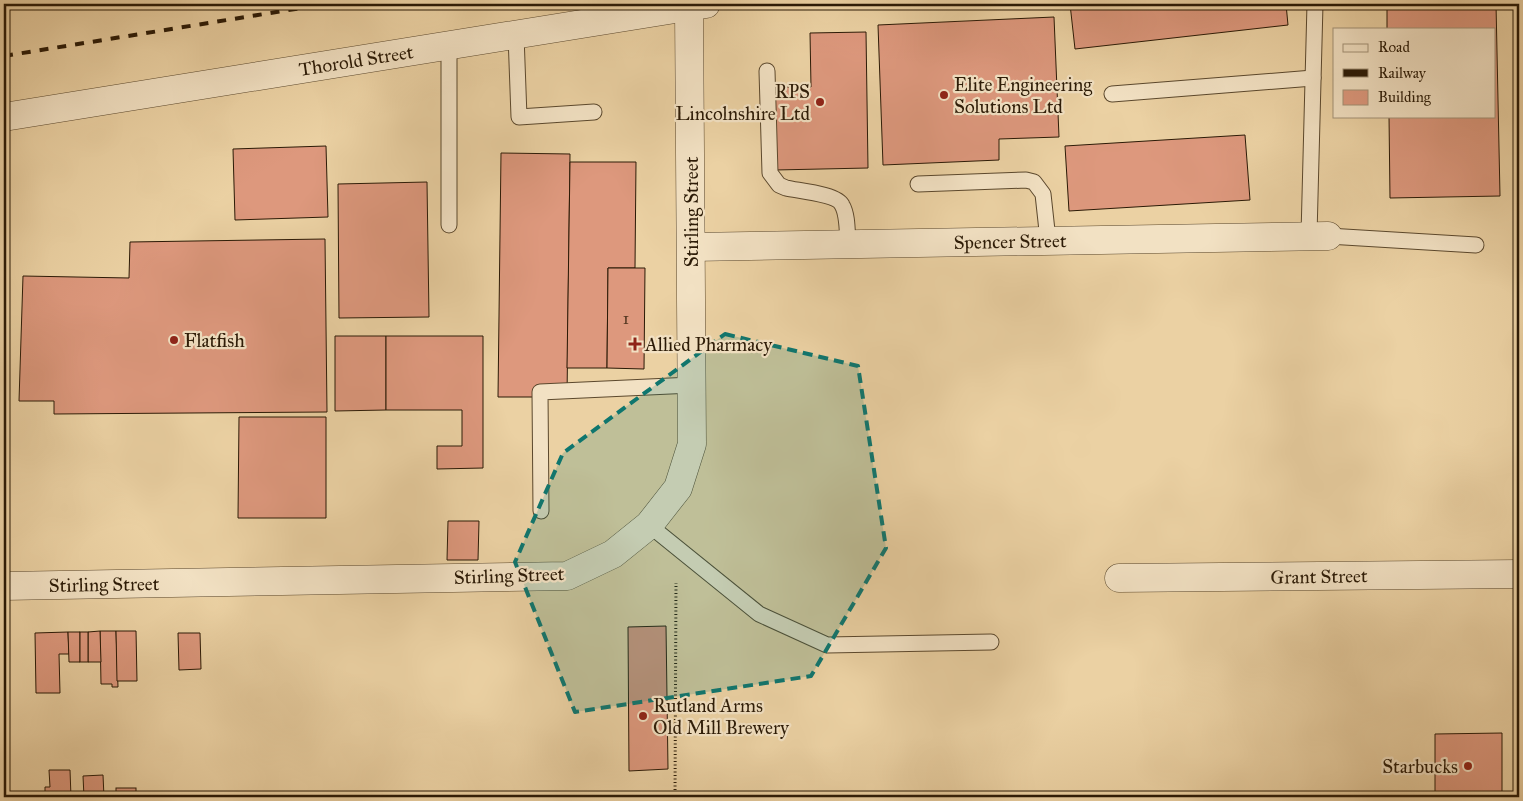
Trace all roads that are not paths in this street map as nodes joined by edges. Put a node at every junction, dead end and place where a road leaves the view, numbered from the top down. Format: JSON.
{"nodes":[{"id":1,"x":1315,"y":4,"type":"edge"},
{"id":2,"x":698,"y":5,"type":"edge"},
{"id":3,"x":516,"y":35,"type":"junction"},
{"id":4,"x":450,"y":45,"type":"junction"},
{"id":5,"x":767,"y":71,"type":"dead end"},
{"id":6,"x":1313,"y":78,"type":"junction"},
{"id":7,"x":1112,"y":94,"type":"dead end"},
{"id":8,"x":594,"y":112,"type":"dead end"},
{"id":9,"x":4,"y":117,"type":"edge"},
{"id":10,"x":918,"y":184,"type":"dead end"},
{"id":11,"x":450,"y":225,"type":"dead end"},
{"id":12,"x":1319,"y":236,"type":"junction"},
{"id":13,"x":1048,"y":240,"type":"junction"},
{"id":14,"x":848,"y":244,"type":"junction"},
{"id":15,"x":1476,"y":245,"type":"dead end"},
{"id":16,"x":692,"y":248,"type":"junction"},
{"id":17,"x":692,"y":385,"type":"junction"},
{"id":18,"x":541,"y":511,"type":"dead end"},
{"id":19,"x":649,"y":525,"type":"junction"},
{"id":20,"x":1519,"y":574,"type":"edge"},
{"id":21,"x":1119,"y":578,"type":"dead end"},
{"id":22,"x":4,"y":586,"type":"edge"},
{"id":23,"x":991,"y":642,"type":"dead end"}],
"edges":[{"from":1,"to":6,"type":"lane"},
{"from":2,"to":3,"type":"street","name":"Thorold Street"},
{"from":2,"to":16,"type":"street","name":"Stirling Street"},
{"from":3,"to":4,"type":"street","name":"Thorold Street"},
{"from":3,"to":8,"type":"lane"},
{"from":4,"to":9,"type":"street","name":"Thorold Street"},
{"from":4,"to":11,"type":"lane"},
{"from":5,"to":14,"type":"lane"},
{"from":6,"to":7,"type":"lane"},
{"from":6,"to":12,"type":"lane"},
{"from":10,"to":13,"type":"lane"},
{"from":12,"to":13,"type":"street","name":"Spencer Street"},
{"from":12,"to":15,"type":"lane"},
{"from":13,"to":14,"type":"street","name":"Spencer Street"},
{"from":14,"to":16,"type":"street","name":"Spencer Street"},
{"from":16,"to":17,"type":"street","name":"Stirling Street"},
{"from":17,"to":18,"type":"lane"},
{"from":17,"to":19,"type":"street","name":"Stirling Street"},
{"from":19,"to":22,"type":"street","name":"Stirling Street"},
{"from":19,"to":23,"type":"lane"},
{"from":20,"to":21,"type":"street","name":"Grant Street"}]}
